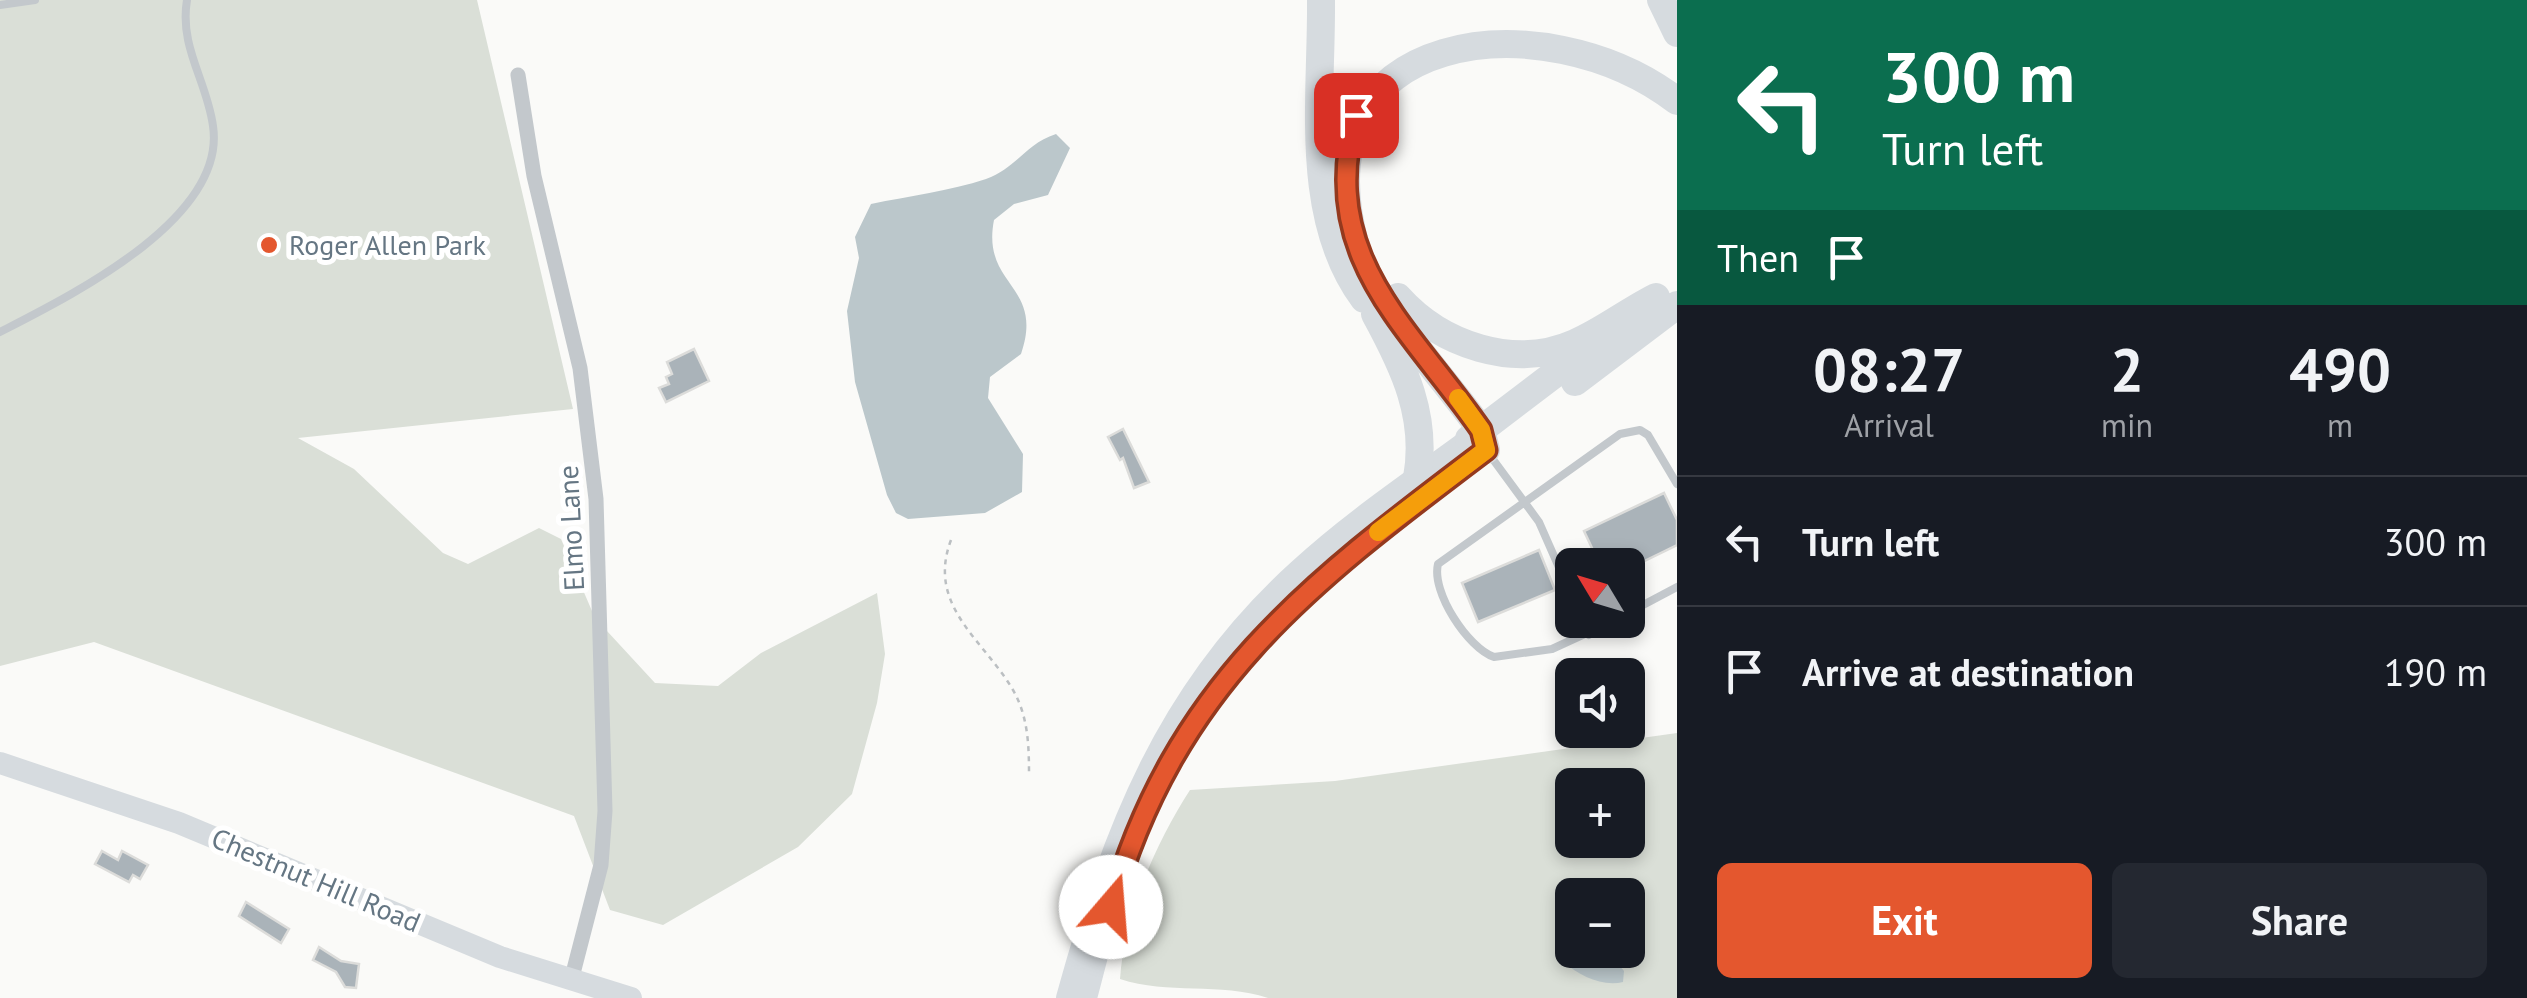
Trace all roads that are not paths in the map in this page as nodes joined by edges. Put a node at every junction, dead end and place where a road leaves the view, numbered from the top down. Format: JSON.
{"nodes":[{"id":1,"x":35,"y":0,"type":"edge"},
{"id":2,"x":186,"y":0,"type":"edge"},
{"id":3,"x":1321,"y":0,"type":"edge"},
{"id":4,"x":1661,"y":0,"type":"edge"},
{"id":5,"x":0,"y":6,"type":"edge"},
{"id":6,"x":1442,"y":23,"type":"dead end"},
{"id":7,"x":1677,"y":33,"type":"edge"},
{"id":8,"x":1612,"y":35,"type":"dead end"},
{"id":9,"x":518,"y":75,"type":"dead end"},
{"id":10,"x":1677,"y":101,"type":"edge"},
{"id":11,"x":1350,"y":222,"type":"junction"},
{"id":12,"x":1670,"y":294,"type":"edge"},
{"id":13,"x":1375,"y":314,"type":"junction"},
{"id":14,"x":0,"y":332,"type":"edge"},
{"id":15,"x":1479,"y":440,"type":"junction"},
{"id":16,"x":1416,"y":478,"type":"junction"},
{"id":17,"x":1677,"y":484,"type":"edge"},
{"id":18,"x":1525,"y":502,"type":"junction"},
{"id":19,"x":1555,"y":556,"type":"edge"},
{"id":20,"x":1677,"y":587,"type":"edge"},
{"id":21,"x":1645,"y":604,"type":"edge"},
{"id":22,"x":1579,"y":638,"type":"edge"},
{"id":23,"x":0,"y":763,"type":"edge"},
{"id":24,"x":571,"y":981,"type":"junction"},
{"id":25,"x":631,"y":998,"type":"edge"},
{"id":26,"x":1068,"y":998,"type":"edge"},
{"id":27,"x":1086,"y":998,"type":"edge"}],
"edges":[{"from":1,"to":5,"type":"lane"},
{"from":2,"to":14,"type":"lane"},
{"from":3,"to":13,"type":"highway"},
{"from":4,"to":7,"type":"highway"},
{"from":6,"to":11,"type":"highway"},
{"from":8,"to":10,"type":"highway"},
{"from":9,"to":24,"type":"street","name":"Elmo Lane"},
{"from":11,"to":12,"type":"highway"},
{"from":11,"to":15,"type":"highway"},
{"from":12,"to":15,"type":"highway"},
{"from":13,"to":15,"type":"highway"},
{"from":13,"to":16,"type":"highway"},
{"from":15,"to":16,"type":"street"},
{"from":15,"to":18,"type":"lane"},
{"from":15,"to":27,"type":"street"},
{"from":16,"to":26,"type":"street"},
{"from":17,"to":18,"type":"lane"},
{"from":18,"to":19,"type":"lane"},
{"from":18,"to":22,"type":"lane"},
{"from":20,"to":21,"type":"lane"},
{"from":23,"to":24,"type":"street","name":"Chestnut Hill Road"},
{"from":24,"to":25,"type":"street","name":"Chestnut Hill Road"}]}
